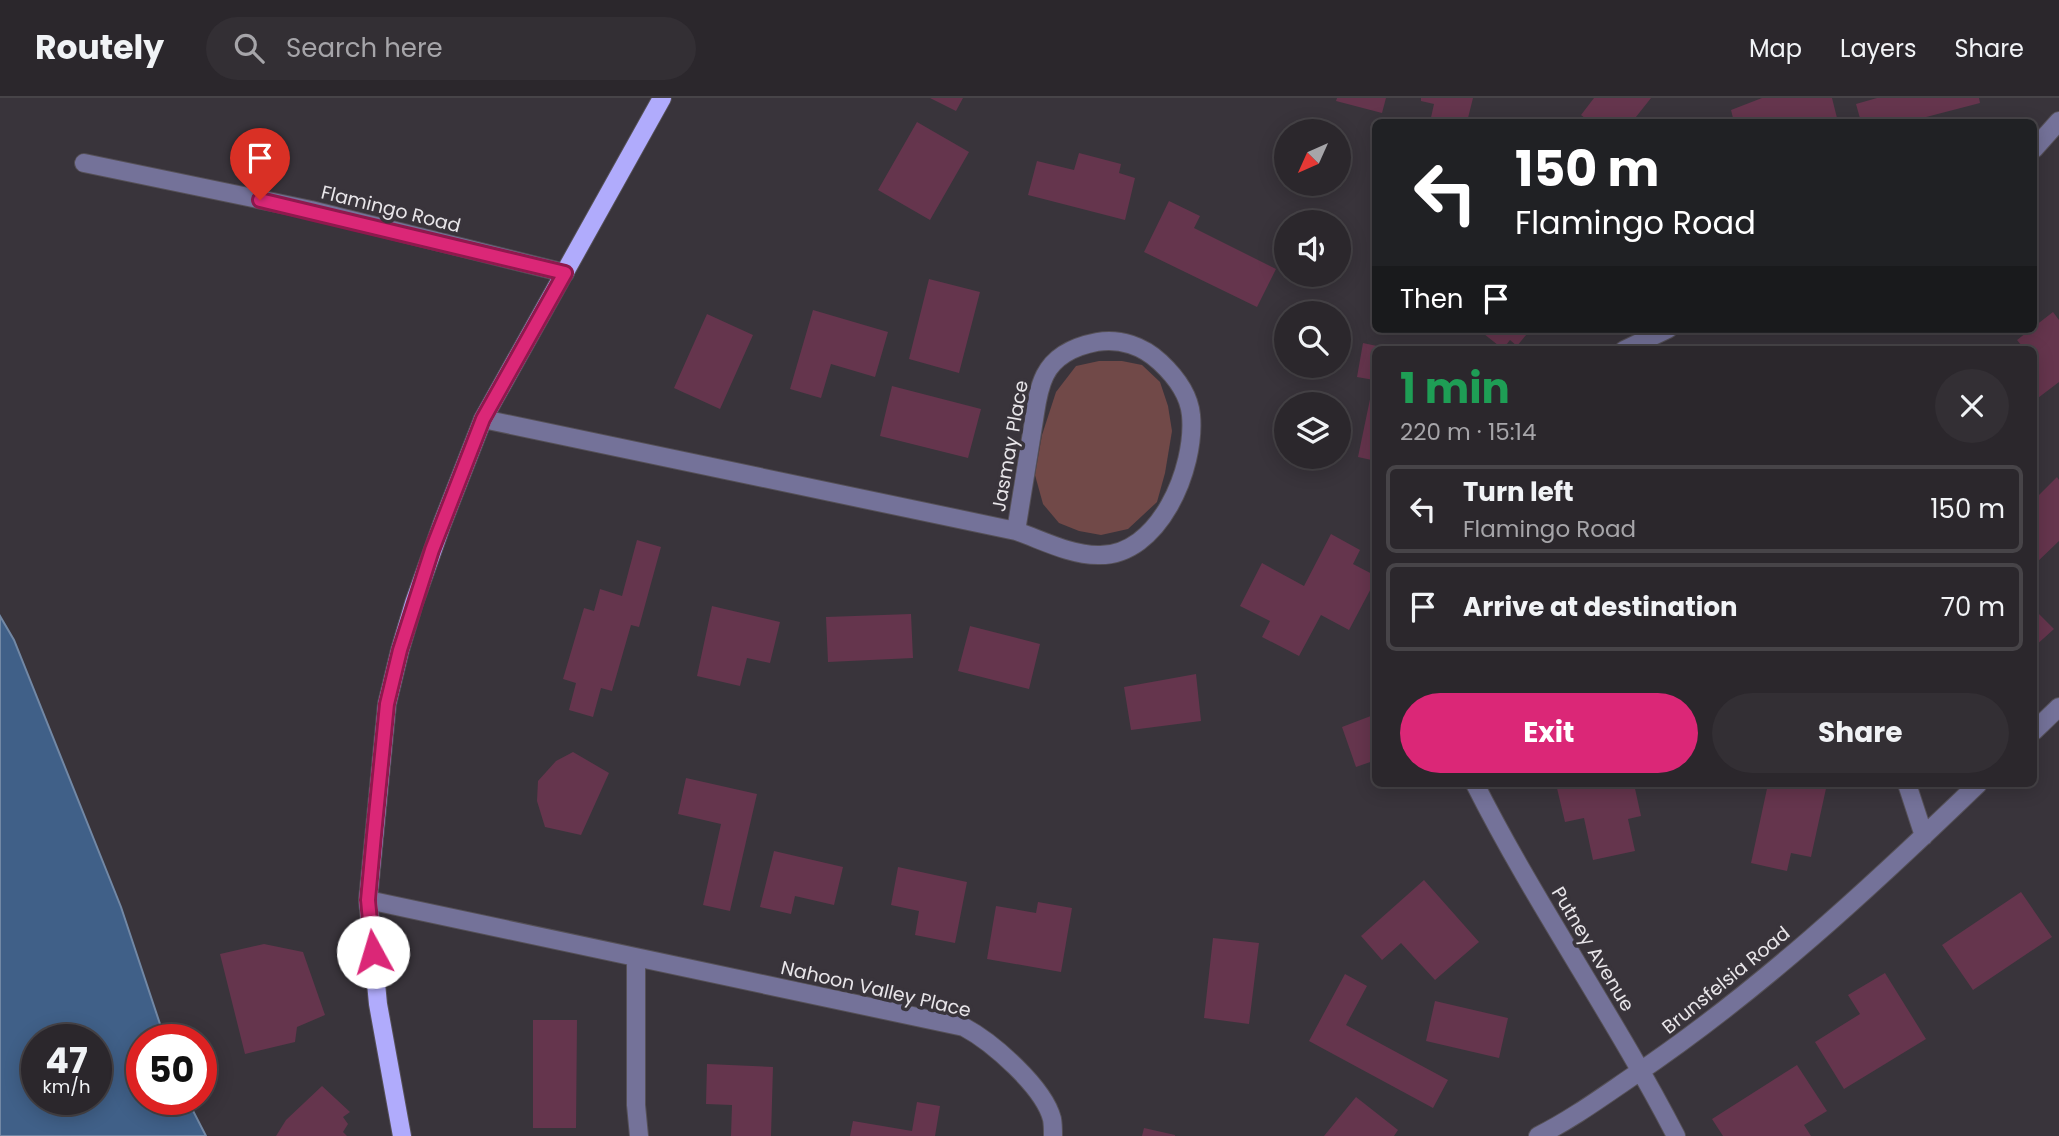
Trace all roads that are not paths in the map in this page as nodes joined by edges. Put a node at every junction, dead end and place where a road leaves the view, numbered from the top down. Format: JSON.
{"nodes":[{"id":1,"x":662,"y":98,"type":"edge"},
{"id":2,"x":2059,"y":121,"type":"edge"},
{"id":3,"x":2037,"y":146,"type":"edge"},
{"id":4,"x":84,"y":163,"type":"dead end"},
{"id":5,"x":565,"y":273,"type":"junction"},
{"id":6,"x":1660,"y":333,"type":"edge"},
{"id":7,"x":1632,"y":346,"type":"edge"},
{"id":8,"x":483,"y":419,"type":"junction"},
{"id":9,"x":1016,"y":531,"type":"junction"},
{"id":10,"x":2059,"y":707,"type":"edge"},
{"id":11,"x":2037,"y":728,"type":"edge"},
{"id":12,"x":1477,"y":787,"type":"edge"},
{"id":13,"x":1909,"y":787,"type":"edge"},
{"id":14,"x":1975,"y":787,"type":"edge"},
{"id":15,"x":1924,"y":836,"type":"junction"},
{"id":16,"x":368,"y":900,"type":"junction"},
{"id":17,"x":636,"y":958,"type":"junction"},
{"id":18,"x":1642,"y":1070,"type":"junction"},
{"id":19,"x":402,"y":1136,"type":"edge"},
{"id":20,"x":639,"y":1136,"type":"edge"},
{"id":21,"x":1054,"y":1136,"type":"edge"},
{"id":22,"x":1538,"y":1136,"type":"edge"},
{"id":23,"x":1676,"y":1136,"type":"edge"}],
"edges":[{"from":1,"to":5,"type":"main road"},
{"from":2,"to":3,"type":"street"},
{"from":4,"to":5,"type":"street","name":"Flamingo Road"},
{"from":5,"to":8,"type":"main road"},
{"from":6,"to":7,"type":"street"},
{"from":8,"to":9,"type":"street","name":"Jasmay Place"},
{"from":8,"to":16,"type":"main road"},
{"from":9,"to":9,"type":"street","name":"Jasmay Place"},
{"from":10,"to":11,"type":"street"},
{"from":12,"to":18,"type":"street","name":"Putney Avenue"},
{"from":13,"to":15,"type":"street"},
{"from":14,"to":15,"type":"street","name":"Brunsfelsia Road"},
{"from":15,"to":18,"type":"street","name":"Brunsfelsia Road"},
{"from":16,"to":17,"type":"street","name":"Nahoon Valley Place"},
{"from":16,"to":19,"type":"main road"},
{"from":17,"to":20,"type":"street"},
{"from":17,"to":21,"type":"street","name":"Nahoon Valley Place"},
{"from":18,"to":22,"type":"street","name":"Brunsfelsia Road"},
{"from":18,"to":23,"type":"street","name":"Putney Avenue"}]}
